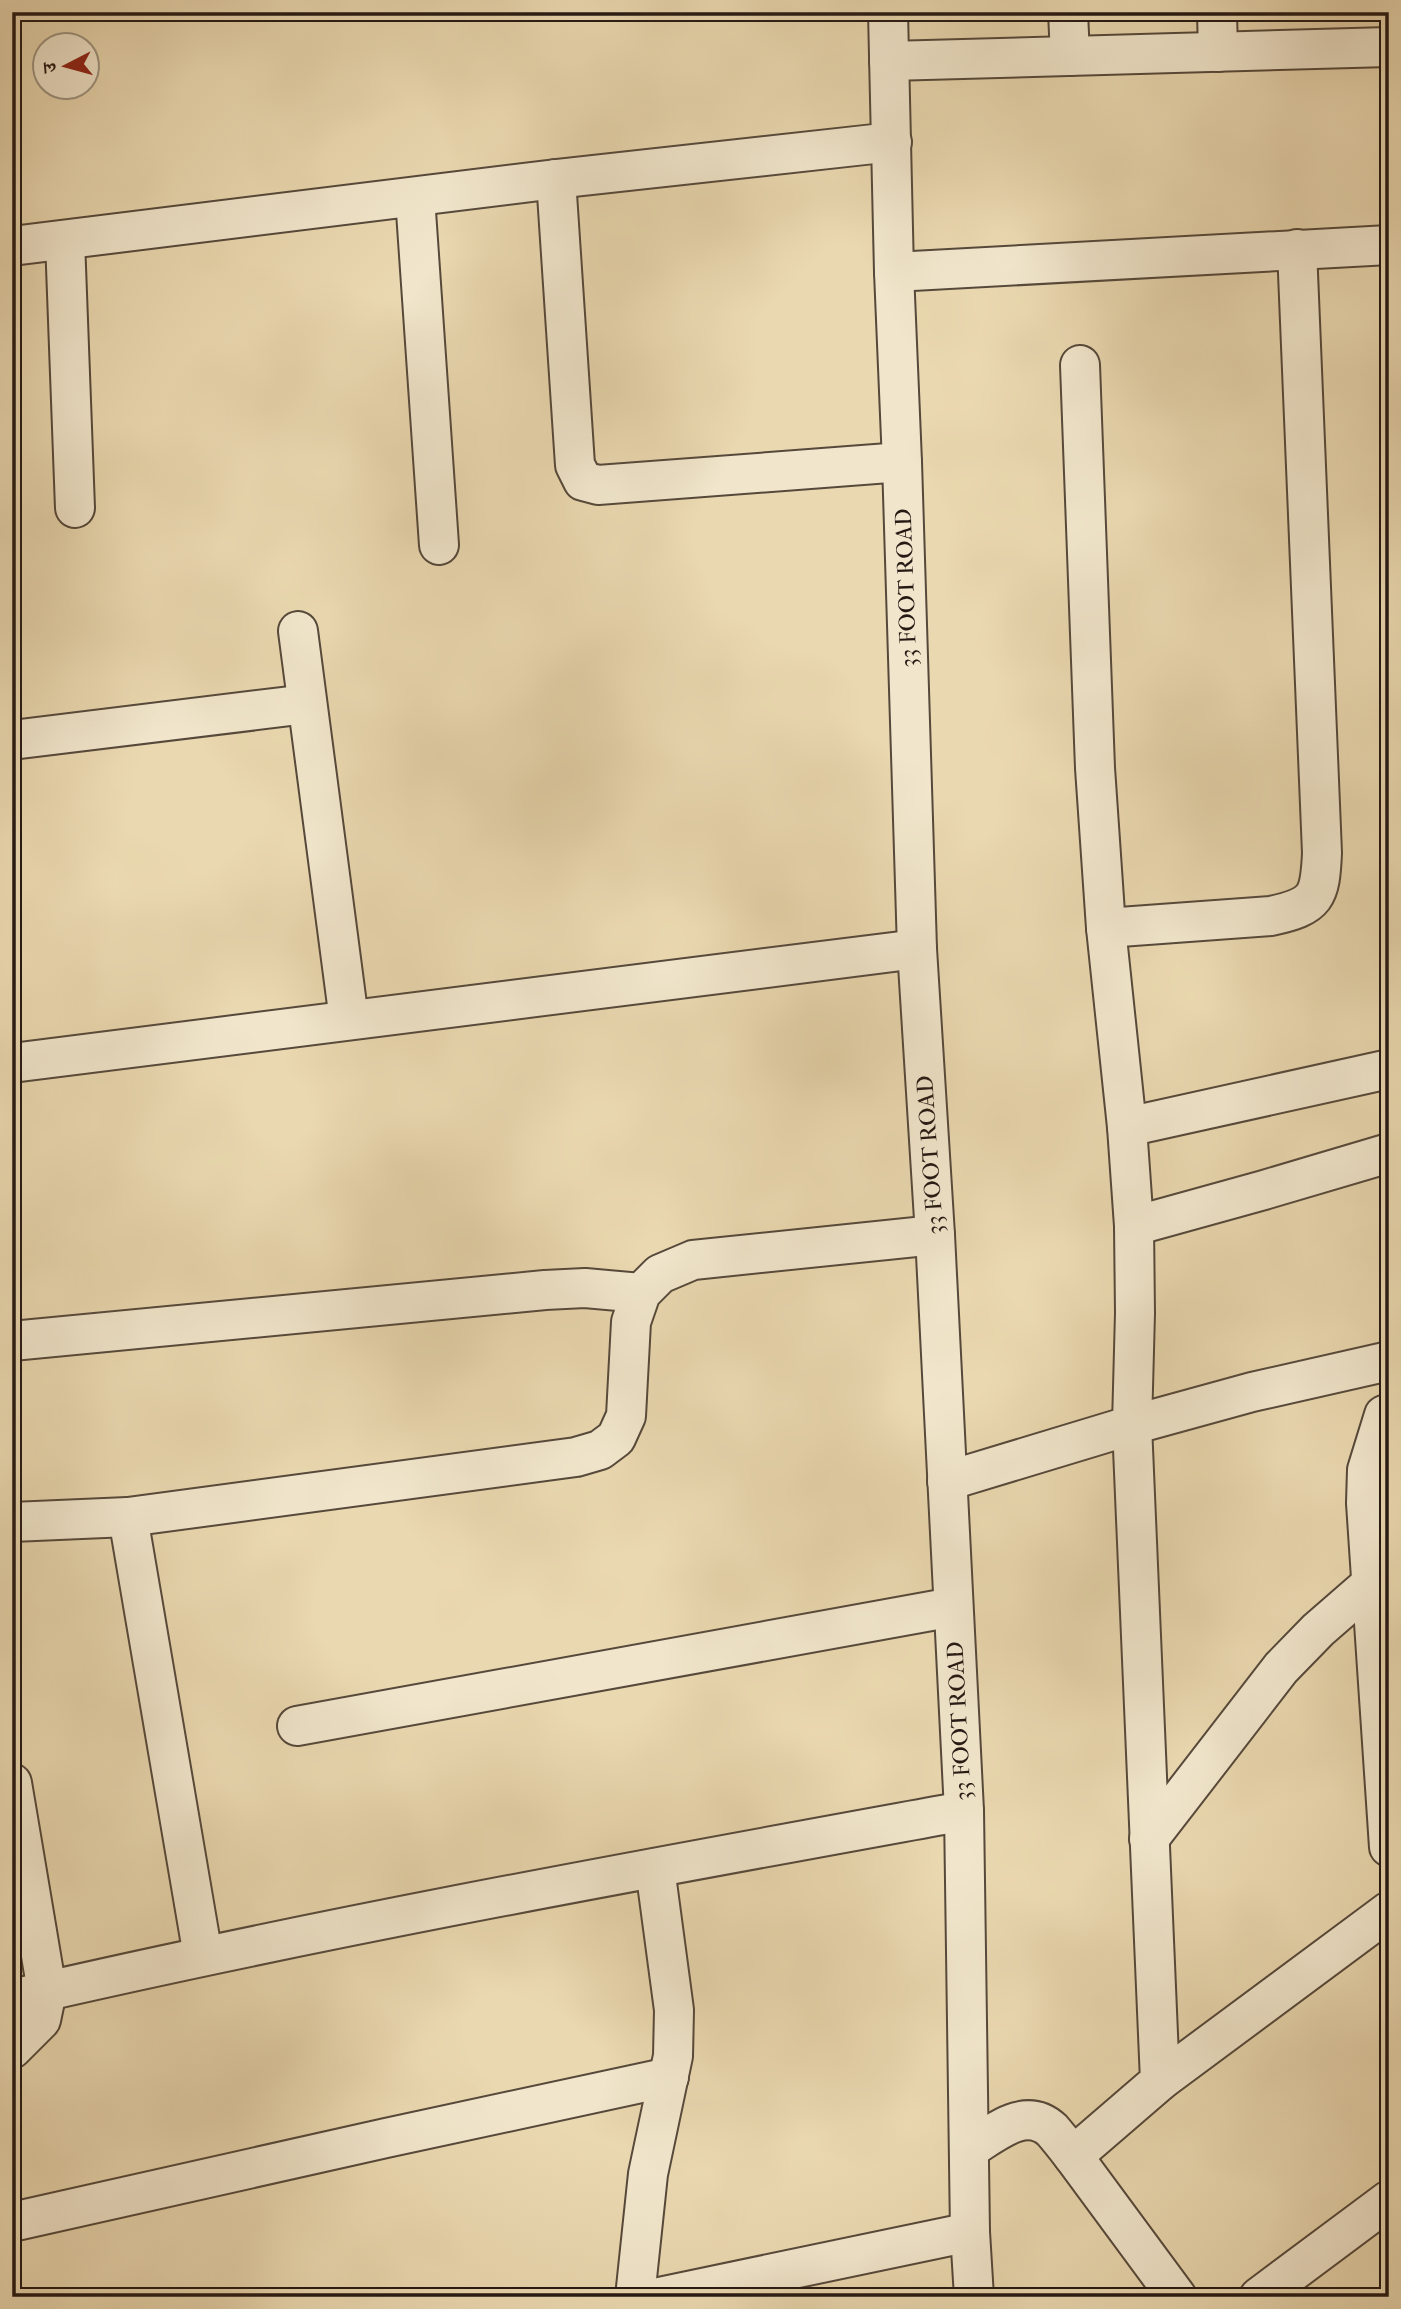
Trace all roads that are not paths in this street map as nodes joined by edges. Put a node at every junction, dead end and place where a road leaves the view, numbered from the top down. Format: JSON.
{"nodes":[{"id":1,"x":888,"y":12,"type":"edge"},
{"id":2,"x":1068,"y":12,"type":"edge"},
{"id":3,"x":1217,"y":12,"type":"edge"},
{"id":4,"x":1389,"y":47,"type":"edge"},
{"id":5,"x":1218,"y":52,"type":"junction"},
{"id":6,"x":1070,"y":56,"type":"junction"},
{"id":7,"x":889,"y":61,"type":"junction"},
{"id":8,"x":892,"y":142,"type":"junction"},
{"id":9,"x":556,"y":179,"type":"junction"},
{"id":10,"x":415,"y":197,"type":"junction"},
{"id":11,"x":65,"y":240,"type":"junction"},
{"id":12,"x":1389,"y":245,"type":"edge"},
{"id":13,"x":12,"y":246,"type":"edge"},
{"id":14,"x":1297,"y":249,"type":"junction"},
{"id":15,"x":894,"y":272,"type":"junction"},
{"id":16,"x":1080,"y":365,"type":"dead end"},
{"id":17,"x":902,"y":462,"type":"junction"},
{"id":18,"x":75,"y":508,"type":"dead end"},
{"id":19,"x":439,"y":545,"type":"dead end"},
{"id":20,"x":298,"y":631,"type":"dead end"},
{"id":21,"x":307,"y":704,"type":"junction"},
{"id":22,"x":12,"y":740,"type":"edge"},
{"id":23,"x":1106,"y":928,"type":"junction"},
{"id":24,"x":917,"y":949,"type":"junction"},
{"id":25,"x":349,"y":1020,"type":"junction"},
{"id":26,"x":12,"y":1063,"type":"edge"},
{"id":27,"x":1389,"y":1069,"type":"edge"},
{"id":28,"x":1127,"y":1127,"type":"junction"},
{"id":29,"x":1389,"y":1153,"type":"edge"},
{"id":30,"x":1134,"y":1226,"type":"junction"},
{"id":31,"x":935,"y":1235,"type":"junction"},
{"id":32,"x":641,"y":1293,"type":"junction"},
{"id":33,"x":12,"y":1341,"type":"edge"},
{"id":34,"x":1380,"y":1363,"type":"edge"},
{"id":35,"x":1386,"y":1419,"type":"edge"},
{"id":36,"x":1132,"y":1424,"type":"junction"},
{"id":37,"x":947,"y":1481,"type":"junction"},
{"id":38,"x":128,"y":1517,"type":"junction"},
{"id":39,"x":12,"y":1522,"type":"edge"},
{"id":40,"x":1371,"y":1583,"type":"junction"},
{"id":41,"x":953,"y":1607,"type":"junction"},
{"id":42,"x":297,"y":1726,"type":"dead end"},
{"id":43,"x":12,"y":1783,"type":"edge"},
{"id":44,"x":964,"y":1811,"type":"junction"},
{"id":45,"x":1149,"y":1839,"type":"junction"},
{"id":46,"x":1389,"y":1847,"type":"edge"},
{"id":47,"x":655,"y":1868,"type":"junction"},
{"id":48,"x":1389,"y":1912,"type":"edge"},
{"id":49,"x":203,"y":1956,"type":"junction"},
{"id":50,"x":30,"y":1995,"type":"edge"},
{"id":51,"x":12,"y":2049,"type":"edge"},
{"id":52,"x":669,"y":2077,"type":"junction"},
{"id":53,"x":1160,"y":2081,"type":"junction"},
{"id":54,"x":969,"y":2149,"type":"junction"},
{"id":55,"x":1073,"y":2156,"type":"junction"},
{"id":56,"x":1389,"y":2200,"type":"edge"},
{"id":57,"x":12,"y":2222,"type":"edge"},
{"id":58,"x":970,"y":2232,"type":"junction"},
{"id":59,"x":635,"y":2297,"type":"edge"},
{"id":60,"x":659,"y":2297,"type":"edge"},
{"id":61,"x":974,"y":2297,"type":"edge"},
{"id":62,"x":1177,"y":2297,"type":"edge"},
{"id":63,"x":1259,"y":2297,"type":"edge"}],
"edges":[{"from":1,"to":7,"type":"street","name":"33 FOOT ROAD"},
{"from":2,"to":6,"type":"street"},
{"from":3,"to":5,"type":"street"},
{"from":4,"to":5,"type":"street"},
{"from":5,"to":6,"type":"street"},
{"from":6,"to":7,"type":"street"},
{"from":7,"to":8,"type":"street","name":"33 FOOT ROAD"},
{"from":8,"to":9,"type":"street"},
{"from":8,"to":15,"type":"street","name":"33 FOOT ROAD"},
{"from":9,"to":10,"type":"street"},
{"from":9,"to":17,"type":"street"},
{"from":10,"to":11,"type":"street"},
{"from":10,"to":19,"type":"street"},
{"from":11,"to":13,"type":"street"},
{"from":11,"to":18,"type":"street"},
{"from":12,"to":14,"type":"street"},
{"from":14,"to":15,"type":"street"},
{"from":14,"to":23,"type":"street"},
{"from":15,"to":17,"type":"street","name":"33 FOOT ROAD"},
{"from":16,"to":23,"type":"street"},
{"from":17,"to":24,"type":"street","name":"33 FOOT ROAD"},
{"from":20,"to":21,"type":"street"},
{"from":21,"to":22,"type":"street"},
{"from":21,"to":25,"type":"street"},
{"from":23,"to":28,"type":"street"},
{"from":24,"to":25,"type":"street"},
{"from":24,"to":31,"type":"street","name":"33 FOOT ROAD"},
{"from":25,"to":26,"type":"street"},
{"from":27,"to":28,"type":"street"},
{"from":28,"to":30,"type":"street"},
{"from":29,"to":30,"type":"street"},
{"from":30,"to":36,"type":"street"},
{"from":31,"to":32,"type":"street"},
{"from":31,"to":37,"type":"street","name":"33 FOOT ROAD"},
{"from":32,"to":33,"type":"street"},
{"from":32,"to":38,"type":"street"},
{"from":34,"to":35,"type":"street"},
{"from":34,"to":36,"type":"street"},
{"from":35,"to":40,"type":"street"},
{"from":36,"to":37,"type":"street"},
{"from":36,"to":45,"type":"street"},
{"from":37,"to":41,"type":"street","name":"33 FOOT ROAD"},
{"from":38,"to":39,"type":"street"},
{"from":38,"to":49,"type":"street"},
{"from":40,"to":45,"type":"street"},
{"from":40,"to":46,"type":"street"},
{"from":41,"to":42,"type":"street"},
{"from":41,"to":44,"type":"street","name":"33 FOOT ROAD"},
{"from":43,"to":50,"type":"street"},
{"from":44,"to":47,"type":"street"},
{"from":44,"to":54,"type":"street","name":"33 FOOT ROAD"},
{"from":45,"to":53,"type":"street"},
{"from":47,"to":49,"type":"street"},
{"from":47,"to":52,"type":"street"},
{"from":48,"to":53,"type":"street"},
{"from":49,"to":50,"type":"street"},
{"from":50,"to":51,"type":"street"},
{"from":52,"to":57,"type":"street"},
{"from":52,"to":59,"type":"street"},
{"from":53,"to":55,"type":"street"},
{"from":54,"to":55,"type":"street"},
{"from":54,"to":58,"type":"street","name":"33 FOOT ROAD"},
{"from":55,"to":62,"type":"street"},
{"from":56,"to":63,"type":"street"},
{"from":58,"to":60,"type":"street"},
{"from":58,"to":61,"type":"street","name":"33 FOOT ROAD"}]}
